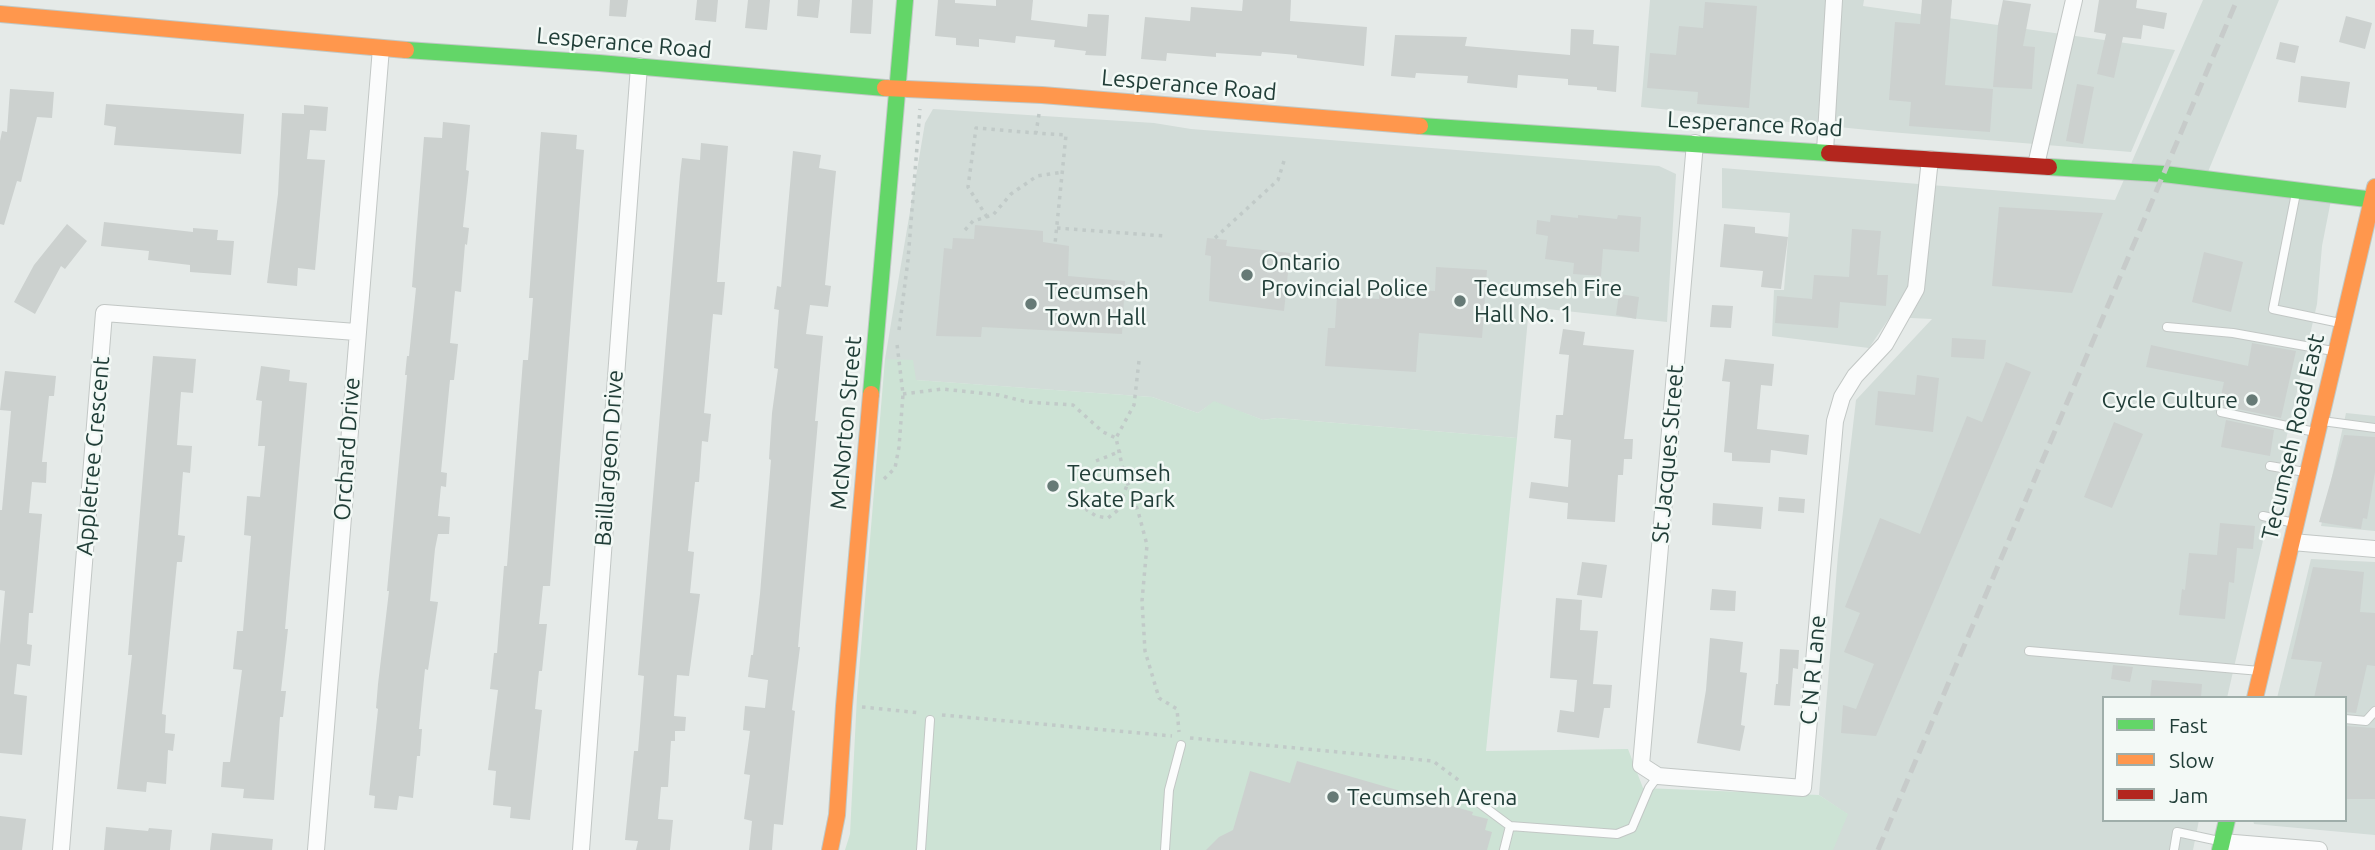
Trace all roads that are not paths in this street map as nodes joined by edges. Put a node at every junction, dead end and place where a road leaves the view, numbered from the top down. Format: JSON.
{"nodes":[{"id":1,"x":905,"y":0,"type":"edge"},
{"id":2,"x":1834,"y":0,"type":"edge"},
{"id":3,"x":2074,"y":0,"type":"edge"},
{"id":4,"x":0,"y":14,"type":"edge"},
{"id":5,"x":381,"y":48,"type":"junction"},
{"id":6,"x":639,"y":66,"type":"junction"},
{"id":7,"x":899,"y":89,"type":"junction"},
{"id":8,"x":1695,"y":143,"type":"junction"},
{"id":9,"x":1825,"y":151,"type":"junction"},
{"id":10,"x":1930,"y":159,"type":"junction"},
{"id":11,"x":2036,"y":165,"type":"junction"},
{"id":12,"x":2296,"y":191,"type":"junction"},
{"id":13,"x":2374,"y":196,"type":"edge"},
{"id":14,"x":2343,"y":324,"type":"junction"},
{"id":15,"x":2167,"y":327,"type":"dead end"},
{"id":16,"x":356,"y":332,"type":"junction"},
{"id":17,"x":2336,"y":352,"type":"junction"},
{"id":18,"x":2221,"y":412,"type":"dead end"},
{"id":19,"x":2319,"y":426,"type":"junction"},
{"id":20,"x":2375,"y":428,"type":"edge"},
{"id":21,"x":2270,"y":466,"type":"dead end"},
{"id":22,"x":2308,"y":473,"type":"junction"},
{"id":23,"x":2263,"y":516,"type":"dead end"},
{"id":24,"x":2297,"y":524,"type":"junction"},
{"id":25,"x":2292,"y":542,"type":"junction"},
{"id":26,"x":2375,"y":549,"type":"edge"},
{"id":27,"x":2029,"y":651,"type":"dead end"},
{"id":28,"x":2261,"y":671,"type":"junction"},
{"id":29,"x":2255,"y":696,"type":"edge"},
{"id":30,"x":2375,"y":711,"type":"edge"},
{"id":31,"x":2347,"y":719,"type":"edge"},
{"id":32,"x":930,"y":720,"type":"dead end"},
{"id":33,"x":1180,"y":741,"type":"road end"},
{"id":34,"x":1658,"y":776,"type":"junction"},
{"id":35,"x":1467,"y":794,"type":"dead end"},
{"id":36,"x":2226,"y":822,"type":"edge"},
{"id":37,"x":1510,"y":826,"type":"junction"},
{"id":38,"x":2220,"y":846,"type":"edge"},
{"id":39,"x":61,"y":850,"type":"edge"},
{"id":40,"x":316,"y":850,"type":"edge"},
{"id":41,"x":581,"y":850,"type":"edge"},
{"id":42,"x":830,"y":850,"type":"edge"},
{"id":43,"x":921,"y":850,"type":"edge"},
{"id":44,"x":1165,"y":850,"type":"edge"},
{"id":45,"x":1504,"y":850,"type":"edge"},
{"id":46,"x":2174,"y":850,"type":"edge"},
{"id":47,"x":2319,"y":850,"type":"edge"}],
"edges":[{"from":1,"to":7,"type":"main road","name":"McNorton Street"},
{"from":2,"to":9,"type":"street"},
{"from":3,"to":11,"type":"street"},
{"from":4,"to":5,"type":"main road","name":"Lesperance Road"},
{"from":5,"to":6,"type":"main road","name":"Lesperance Road"},
{"from":5,"to":16,"type":"street","name":"Orchard Drive"},
{"from":6,"to":7,"type":"main road","name":"Lesperance Road"},
{"from":6,"to":41,"type":"street","name":"Baillargeon Drive"},
{"from":7,"to":8,"type":"main road","name":"Lesperance Road"},
{"from":7,"to":42,"type":"main road","name":"McNorton Street"},
{"from":8,"to":9,"type":"main road","name":"Lesperance Road"},
{"from":8,"to":34,"type":"street","name":"St Jacques Street"},
{"from":9,"to":10,"type":"main road","name":"Lesperance Road"},
{"from":10,"to":11,"type":"main road","name":"Lesperance Road"},
{"from":10,"to":34,"type":"street","name":"C N R Lane"},
{"from":11,"to":12,"type":"main road","name":"Lesperance Road"},
{"from":12,"to":13,"type":"main road","name":"Lesperance Road"},
{"from":12,"to":14,"type":"lane"},
{"from":13,"to":14,"type":"main road","name":"Tecumseh Road East"},
{"from":14,"to":17,"type":"main road","name":"Tecumseh Road East"},
{"from":15,"to":17,"type":"lane"},
{"from":16,"to":39,"type":"street","name":"Appletree Crescent"},
{"from":16,"to":40,"type":"street","name":"Orchard Drive"},
{"from":17,"to":19,"type":"main road","name":"Tecumseh Road East"},
{"from":18,"to":19,"type":"lane"},
{"from":19,"to":20,"type":"lane"},
{"from":19,"to":22,"type":"main road","name":"Tecumseh Road East"},
{"from":21,"to":22,"type":"lane"},
{"from":22,"to":24,"type":"main road","name":"Tecumseh Road East"},
{"from":23,"to":24,"type":"lane"},
{"from":24,"to":25,"type":"main road","name":"Tecumseh Road East"},
{"from":25,"to":26,"type":"street"},
{"from":25,"to":28,"type":"main road","name":"Tecumseh Road East"},
{"from":27,"to":28,"type":"lane"},
{"from":28,"to":29,"type":"main road","name":"Tecumseh Road East"},
{"from":30,"to":31,"type":"lane"},
{"from":32,"to":43,"type":"lane"},
{"from":33,"to":44,"type":"lane"},
{"from":34,"to":37,"type":"lane"},
{"from":35,"to":37,"type":"lane"},
{"from":36,"to":38,"type":"main road"},
{"from":37,"to":45,"type":"lane"},
{"from":38,"to":46,"type":"lane"},
{"from":38,"to":47,"type":"street"}]}
